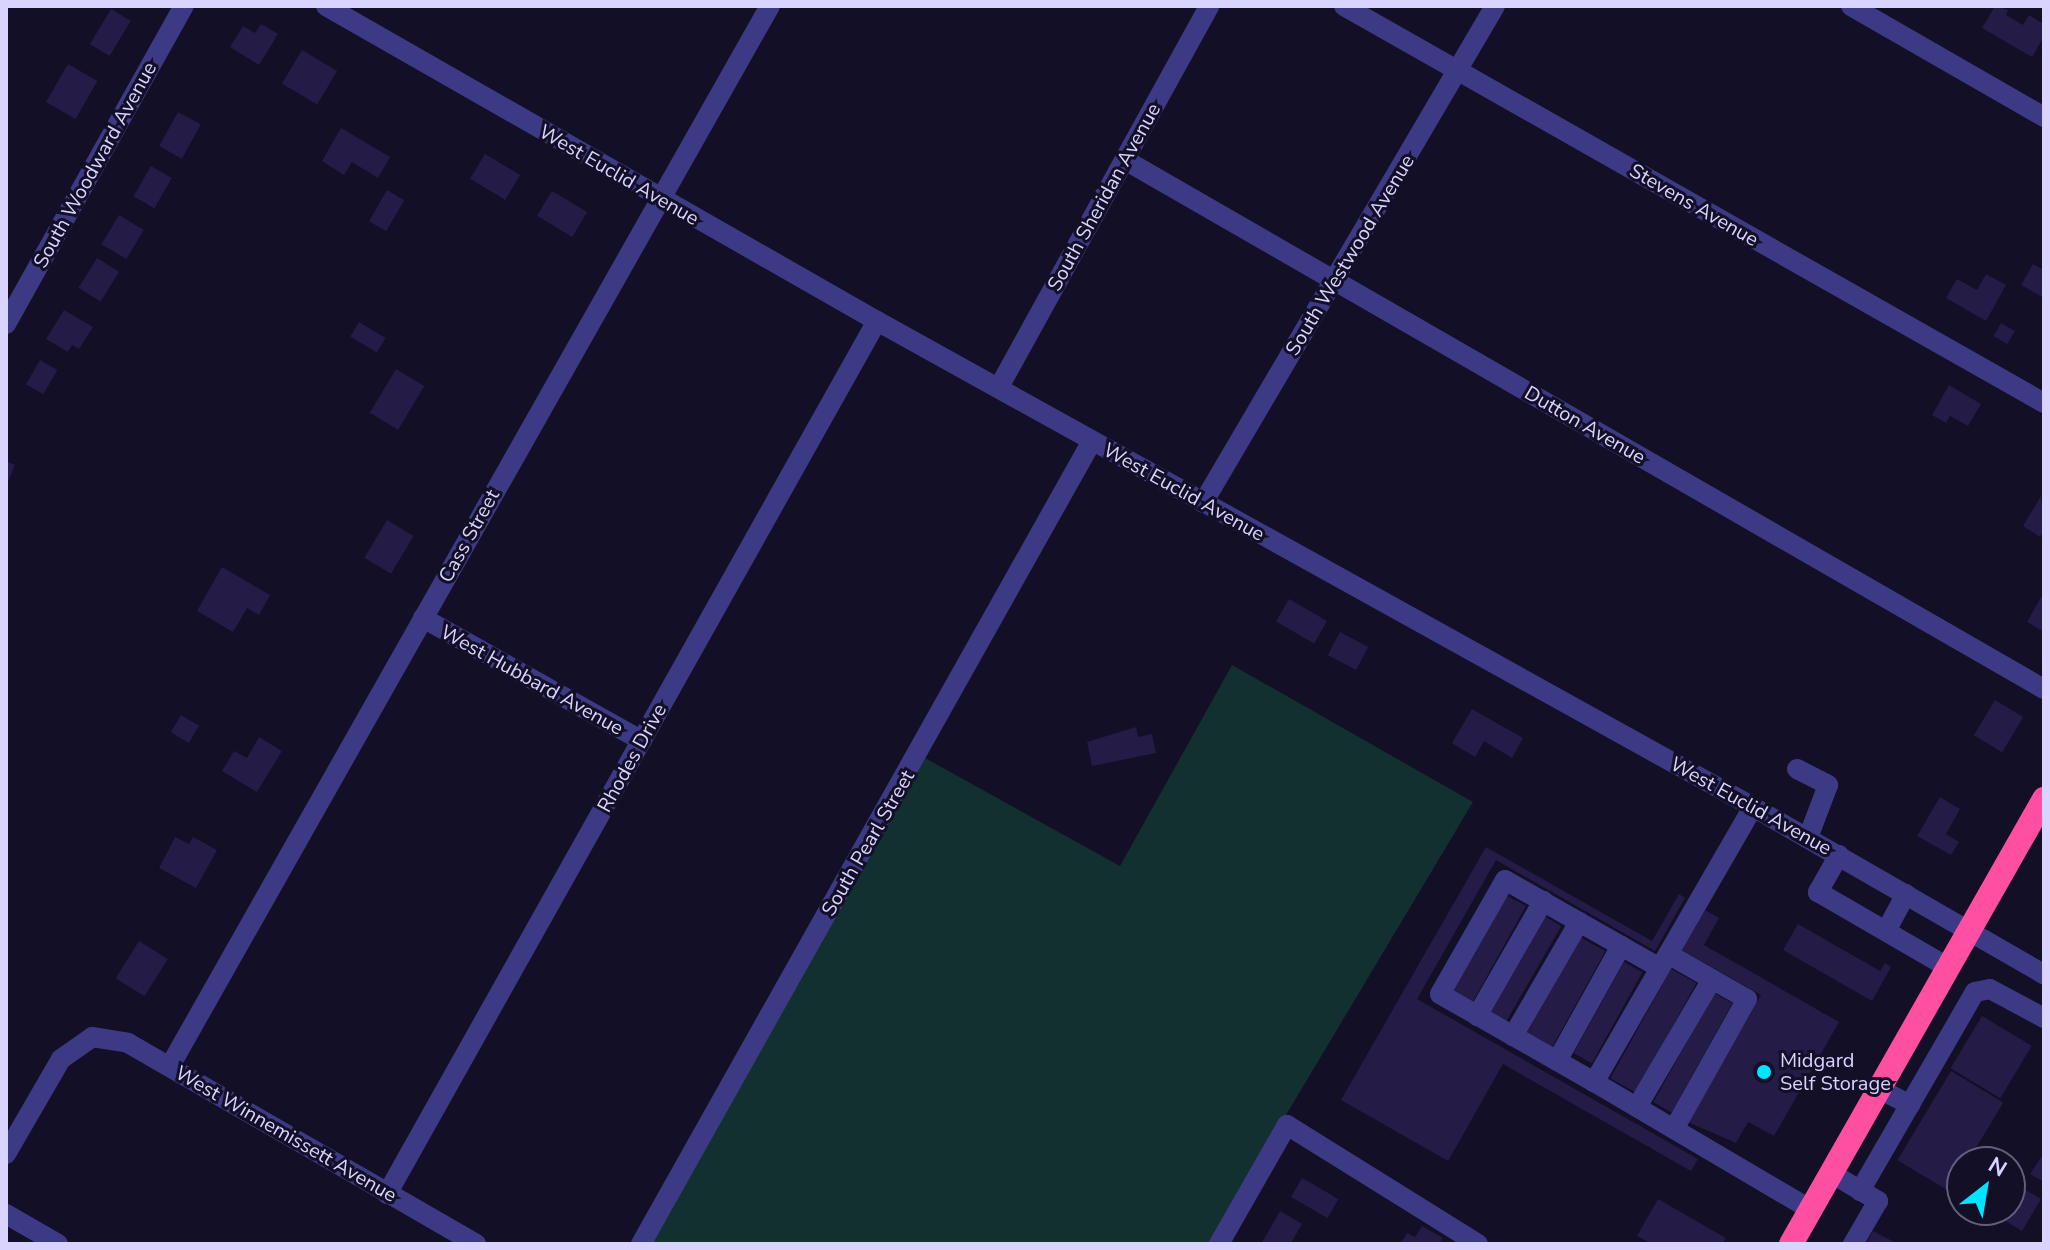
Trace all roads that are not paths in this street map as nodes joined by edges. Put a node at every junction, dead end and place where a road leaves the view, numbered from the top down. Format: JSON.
{"nodes":[{"id":1,"x":184,"y":6,"type":"edge"},
{"id":2,"x":326,"y":6,"type":"edge"},
{"id":3,"x":770,"y":6,"type":"edge"},
{"id":4,"x":1209,"y":6,"type":"edge"},
{"id":5,"x":1344,"y":6,"type":"edge"},
{"id":6,"x":1495,"y":6,"type":"edge"},
{"id":7,"x":1851,"y":6,"type":"edge"},
{"id":8,"x":1458,"y":71,"type":"junction"},
{"id":9,"x":2044,"y":117,"type":"edge"},
{"id":10,"x":1125,"y":160,"type":"junction"},
{"id":11,"x":659,"y":197,"type":"junction"},
{"id":12,"x":1334,"y":281,"type":"junction"},
{"id":13,"x":877,"y":321,"type":"junction"},
{"id":14,"x":6,"y":324,"type":"edge"},
{"id":15,"x":999,"y":387,"type":"junction"},
{"id":16,"x":2044,"y":403,"type":"edge"},
{"id":17,"x":1092,"y":441,"type":"junction"},
{"id":18,"x":1203,"y":503,"type":"junction"},
{"id":19,"x":423,"y":618,"type":"junction"},
{"id":20,"x":2044,"y":689,"type":"edge"},
{"id":21,"x":642,"y":741,"type":"junction"},
{"id":22,"x":1797,"y":769,"type":"dead end"},
{"id":23,"x":2044,"y":799,"type":"edge"},
{"id":24,"x":1753,"y":807,"type":"junction"},
{"id":25,"x":1808,"y":838,"type":"junction"},
{"id":26,"x":1839,"y":855,"type":"junction"},
{"id":27,"x":1906,"y":894,"type":"junction"},
{"id":28,"x":1543,"y":901,"type":"junction"},
{"id":29,"x":1579,"y":922,"type":"junction"},
{"id":30,"x":1970,"y":930,"type":"junction"},
{"id":31,"x":1886,"y":931,"type":"junction"},
{"id":32,"x":1621,"y":946,"type":"junction"},
{"id":33,"x":1664,"y":961,"type":"junction"},
{"id":34,"x":1949,"y":968,"type":"junction"},
{"id":35,"x":2044,"y":974,"type":"edge"},
{"id":36,"x":1712,"y":979,"type":"junction"},
{"id":37,"x":1477,"y":1016,"type":"junction"},
{"id":38,"x":2044,"y":1018,"type":"edge"},
{"id":39,"x":1513,"y":1036,"type":"junction"},
{"id":40,"x":1557,"y":1061,"type":"junction"},
{"id":41,"x":170,"y":1066,"type":"junction"},
{"id":42,"x":1594,"y":1082,"type":"junction"},
{"id":43,"x":1879,"y":1089,"type":"junction"},
{"id":44,"x":1910,"y":1105,"type":"junction"},
{"id":45,"x":1637,"y":1107,"type":"junction"},
{"id":46,"x":1674,"y":1129,"type":"junction"},
{"id":47,"x":6,"y":1154,"type":"edge"},
{"id":48,"x":1831,"y":1173,"type":"junction"},
{"id":49,"x":1860,"y":1191,"type":"junction"},
{"id":50,"x":387,"y":1194,"type":"junction"},
{"id":51,"x":1811,"y":1210,"type":"junction"},
{"id":52,"x":6,"y":1214,"type":"edge"},
{"id":53,"x":58,"y":1244,"type":"edge"},
{"id":54,"x":476,"y":1244,"type":"edge"},
{"id":55,"x":641,"y":1244,"type":"edge"},
{"id":56,"x":1219,"y":1244,"type":"edge"},
{"id":57,"x":1478,"y":1244,"type":"edge"},
{"id":58,"x":1791,"y":1244,"type":"edge"},
{"id":59,"x":1853,"y":1244,"type":"edge"}],
"edges":[{"from":1,"to":14,"type":"street","name":"South Woodward Avenue"},
{"from":2,"to":11,"type":"street","name":"West Euclid Avenue"},
{"from":3,"to":11,"type":"street","name":"Cass Street"},
{"from":4,"to":10,"type":"street","name":"South Sheridan Avenue"},
{"from":5,"to":8,"type":"street","name":"Stevens Avenue"},
{"from":6,"to":8,"type":"street","name":"South Westwood Avenue"},
{"from":7,"to":9,"type":"street"},
{"from":8,"to":12,"type":"street","name":"South Westwood Avenue"},
{"from":8,"to":16,"type":"street","name":"Stevens Avenue"},
{"from":10,"to":12,"type":"street","name":"Dutton Avenue"},
{"from":10,"to":15,"type":"street","name":"South Sheridan Avenue"},
{"from":11,"to":13,"type":"street","name":"West Euclid Avenue"},
{"from":11,"to":19,"type":"street","name":"Cass Street"},
{"from":12,"to":18,"type":"street","name":"South Westwood Avenue"},
{"from":12,"to":20,"type":"street","name":"Dutton Avenue"},
{"from":13,"to":15,"type":"street","name":"West Euclid Avenue"},
{"from":13,"to":21,"type":"street","name":"Rhodes Drive"},
{"from":15,"to":17,"type":"street","name":"West Euclid Avenue"},
{"from":17,"to":18,"type":"street","name":"West Euclid Avenue"},
{"from":17,"to":55,"type":"street","name":"South Pearl Street"},
{"from":18,"to":24,"type":"street","name":"West Euclid Avenue"},
{"from":19,"to":21,"type":"street","name":"West Hubbard Avenue"},
{"from":19,"to":41,"type":"street","name":"Cass Street"},
{"from":21,"to":50,"type":"street","name":"Rhodes Drive"},
{"from":22,"to":25,"type":"street"},
{"from":23,"to":30,"type":"highway"},
{"from":24,"to":25,"type":"street","name":"West Euclid Avenue"},
{"from":24,"to":33,"type":"street"},
{"from":25,"to":26,"type":"street","name":"West Euclid Avenue"},
{"from":26,"to":27,"type":"street","name":"West Euclid Avenue"},
{"from":26,"to":31,"type":"street"},
{"from":27,"to":30,"type":"street","name":"West Euclid Avenue"},
{"from":27,"to":31,"type":"street"},
{"from":28,"to":29,"type":"street"},
{"from":28,"to":37,"type":"street"},
{"from":28,"to":37,"type":"street"},
{"from":29,"to":32,"type":"street"},
{"from":29,"to":39,"type":"street"},
{"from":30,"to":34,"type":"highway"},
{"from":30,"to":35,"type":"street","name":"West Euclid Avenue"},
{"from":31,"to":34,"type":"street"},
{"from":32,"to":33,"type":"street"},
{"from":32,"to":40,"type":"street"},
{"from":33,"to":36,"type":"street"},
{"from":33,"to":42,"type":"street"},
{"from":34,"to":43,"type":"highway"},
{"from":36,"to":45,"type":"street"},
{"from":36,"to":46,"type":"street"},
{"from":37,"to":39,"type":"street"},
{"from":38,"to":44,"type":"street"},
{"from":39,"to":40,"type":"street"},
{"from":40,"to":42,"type":"street"},
{"from":41,"to":47,"type":"street","name":"West Winnemissett Avenue"},
{"from":41,"to":50,"type":"street","name":"West Winnemissett Avenue"},
{"from":42,"to":45,"type":"street"},
{"from":43,"to":44,"type":"street"},
{"from":43,"to":48,"type":"highway"},
{"from":44,"to":49,"type":"street"},
{"from":45,"to":46,"type":"street"},
{"from":46,"to":51,"type":"street"},
{"from":48,"to":49,"type":"street"},
{"from":48,"to":51,"type":"highway"},
{"from":49,"to":59,"type":"street"},
{"from":50,"to":54,"type":"street","name":"West Winnemissett Avenue"},
{"from":51,"to":58,"type":"highway"},
{"from":52,"to":53,"type":"street"},
{"from":56,"to":57,"type":"street"}]}
